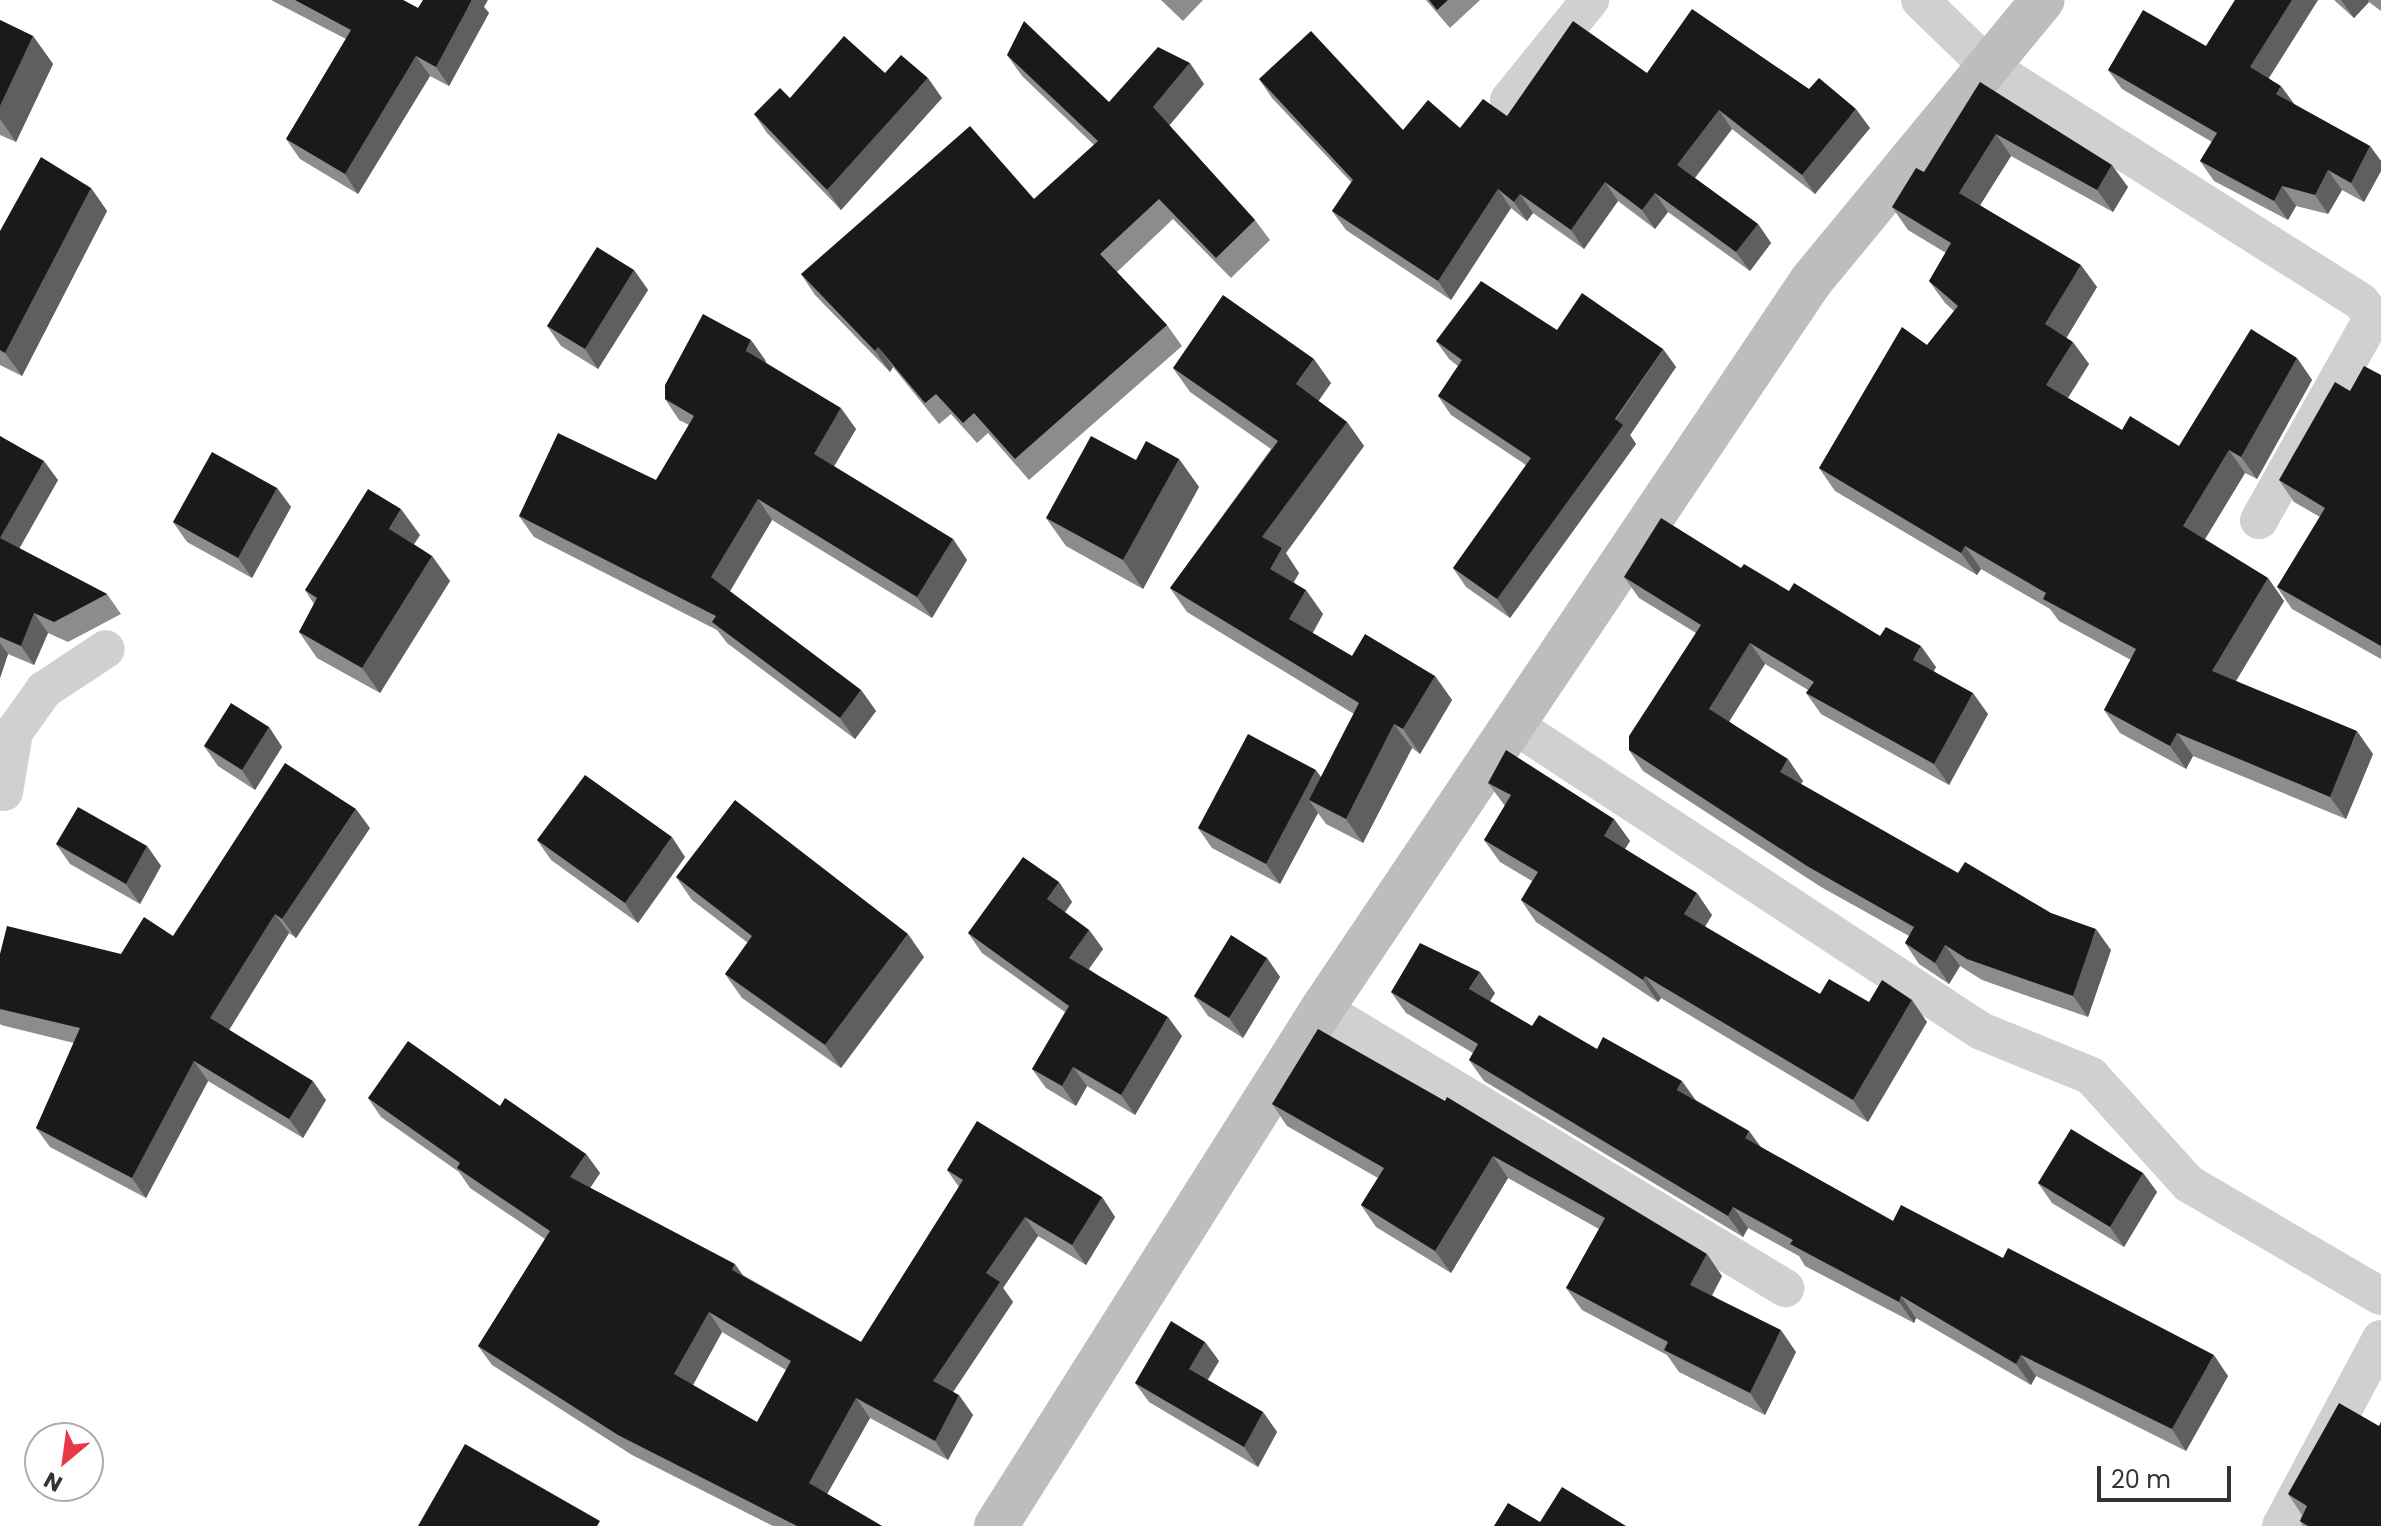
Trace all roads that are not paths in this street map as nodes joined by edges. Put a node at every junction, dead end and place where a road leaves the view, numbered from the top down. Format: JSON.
{"nodes":[{"id":1,"x":1590,"y":0,"type":"edge"},
{"id":2,"x":1920,"y":0,"type":"edge"},
{"id":3,"x":2043,"y":0,"type":"edge"},
{"id":4,"x":1988,"y":66,"type":"junction"},
{"id":5,"x":1509,"y":100,"type":"dead end"},
{"id":6,"x":2367,"y":365,"type":"edge"},
{"id":7,"x":2259,"y":520,"type":"dead end"},
{"id":8,"x":106,"y":649,"type":"dead end"},
{"id":9,"x":1514,"y":725,"type":"junction"},
{"id":10,"x":1,"y":797,"type":"edge"},
{"id":11,"x":1322,"y":1009,"type":"junction"},
{"id":12,"x":1785,"y":1288,"type":"dead end"},
{"id":13,"x":2381,"y":1296,"type":"edge"},
{"id":14,"x":2381,"y":1339,"type":"edge"},
{"id":15,"x":996,"y":1526,"type":"edge"},
{"id":16,"x":2281,"y":1526,"type":"edge"}],
"edges":[{"from":1,"to":5,"type":"street"},
{"from":2,"to":4,"type":"street"},
{"from":3,"to":4,"type":"main road"},
{"from":4,"to":6,"type":"street"},
{"from":4,"to":9,"type":"main road"},
{"from":6,"to":7,"type":"street"},
{"from":8,"to":10,"type":"street"},
{"from":9,"to":11,"type":"main road"},
{"from":9,"to":13,"type":"street"},
{"from":11,"to":12,"type":"street"},
{"from":11,"to":15,"type":"main road"},
{"from":14,"to":16,"type":"street"}]}
